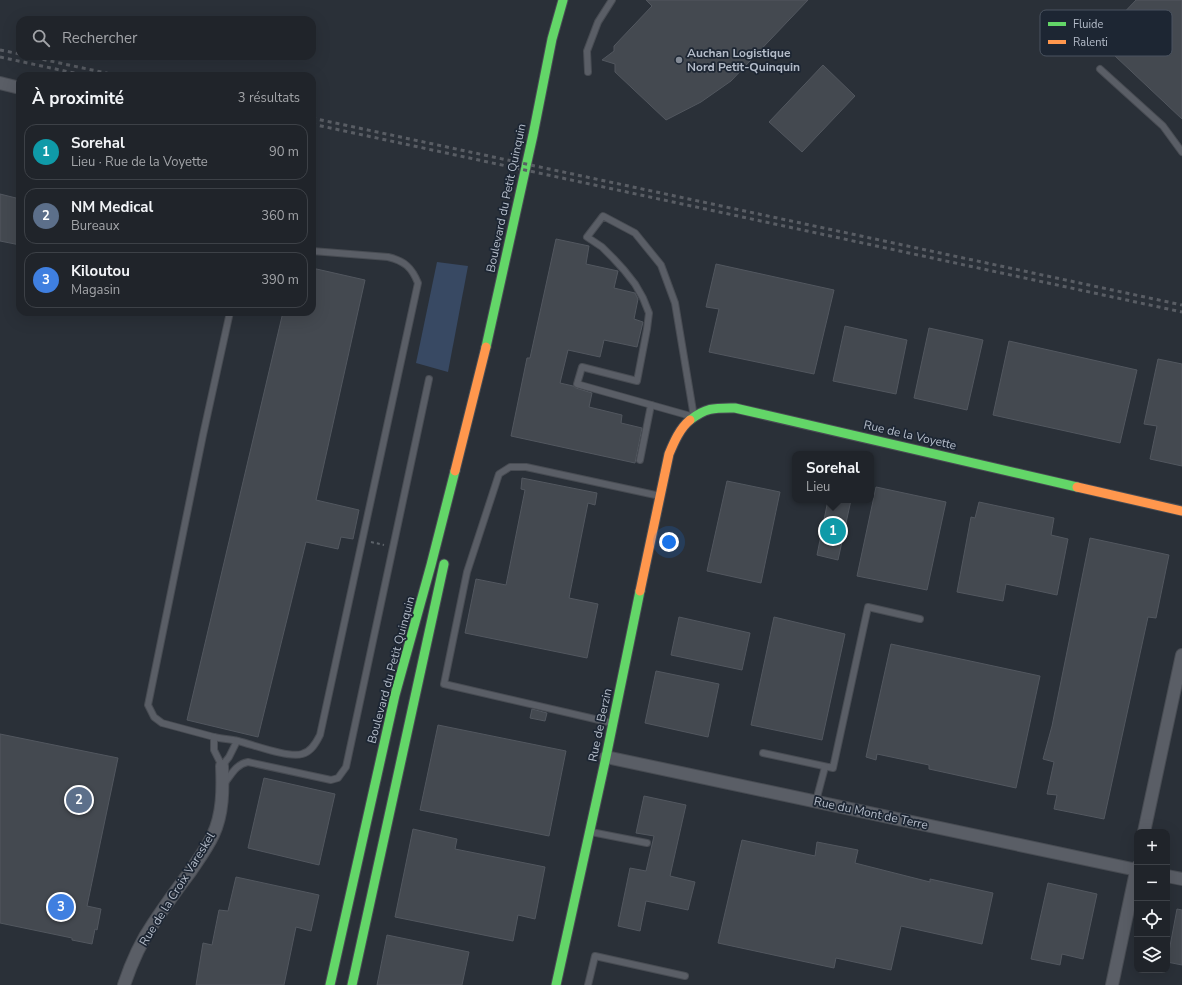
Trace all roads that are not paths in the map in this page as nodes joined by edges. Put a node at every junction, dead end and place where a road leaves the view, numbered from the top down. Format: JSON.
{"nodes":[{"id":1,"x":563,"y":0,"type":"edge"},
{"id":2,"x":570,"y":0,"type":"edge"},
{"id":3,"x":612,"y":0,"type":"edge"},
{"id":4,"x":552,"y":40,"type":"junction"},
{"id":5,"x":1100,"y":69,"type":"dead end"},
{"id":6,"x":588,"y":72,"type":"dead end"},
{"id":7,"x":0,"y":83,"type":"edge"},
{"id":8,"x":16,"y":87,"type":"edge"},
{"id":9,"x":1182,"y":152,"type":"edge"},
{"id":10,"x":316,"y":252,"type":"edge"},
{"id":11,"x":229,"y":316,"type":"edge"},
{"id":12,"x":483,"y":362,"type":"junction"},
{"id":13,"x":429,"y":379,"type":"dead end"},
{"id":14,"x":651,"y":404,"type":"junction"},
{"id":15,"x":694,"y":417,"type":"junction"},
{"id":16,"x":640,"y":460,"type":"dead end"},
{"id":17,"x":665,"y":469,"type":"joint"},
{"id":18,"x":458,"y":496,"type":"dead end"},
{"id":19,"x":660,"y":496,"type":"junction"},
{"id":20,"x":1182,"y":511,"type":"edge"},
{"id":21,"x":446,"y":553,"type":"dead end"},
{"id":22,"x":920,"y":619,"type":"dead end"},
{"id":23,"x":1182,"y":655,"type":"edge"},
{"id":24,"x":613,"y":723,"type":"junction"},
{"id":25,"x":214,"y":737,"type":"junction"},
{"id":26,"x":237,"y":741,"type":"junction"},
{"id":27,"x":764,"y":753,"type":"dead end"},
{"id":28,"x":606,"y":757,"type":"junction"},
{"id":29,"x":222,"y":766,"type":"junction"},
{"id":30,"x":825,"y":766,"type":"junction"},
{"id":31,"x":223,"y":786,"type":"junction"},
{"id":32,"x":816,"y":802,"type":"junction"},
{"id":33,"x":1145,"y":829,"type":"edge"},
{"id":34,"x":589,"y":832,"type":"junction"},
{"id":35,"x":647,"y":843,"type":"dead end"},
{"id":36,"x":1134,"y":868,"type":"edge"},
{"id":37,"x":1170,"y":877,"type":"edge"},
{"id":38,"x":1182,"y":879,"type":"edge"},
{"id":39,"x":1134,"y":883,"type":"edge"},
{"id":40,"x":342,"y":930,"type":"junction"},
{"id":41,"x":685,"y":976,"type":"dead end"},
{"id":42,"x":124,"y":985,"type":"edge"},
{"id":43,"x":321,"y":985,"type":"edge"},
{"id":44,"x":330,"y":985,"type":"edge"},
{"id":45,"x":352,"y":985,"type":"edge"},
{"id":46,"x":556,"y":985,"type":"edge"},
{"id":47,"x":588,"y":985,"type":"edge"},
{"id":48,"x":1112,"y":985,"type":"edge"}],
"edges":[{"from":1,"to":4,"type":"main road","name":"Boulevard du Petit Quinquin"},
{"from":2,"to":4,"type":"main road","name":"Boulevard du Petit Quinquin"},
{"from":3,"to":6,"type":"lane"},
{"from":4,"to":12,"type":"main road","name":"Boulevard du Petit Quinquin"},
{"from":5,"to":9,"type":"lane"},
{"from":7,"to":8,"type":"street"},
{"from":10,"to":26,"type":"lane"},
{"from":11,"to":25,"type":"lane"},
{"from":12,"to":18,"type":"main road","name":"Boulevard du Petit Quinquin"},
{"from":12,"to":40,"type":"main road","name":"Boulevard du Petit Quinquin"},
{"from":13,"to":31,"type":"lane"},
{"from":14,"to":15,"type":"lane"},
{"from":14,"to":15,"type":"lane"},
{"from":14,"to":16,"type":"lane"},
{"from":15,"to":17,"type":"main road","name":"Rue de la Voyette"},
{"from":15,"to":20,"type":"main road","name":"Rue de la Voyette"},
{"from":17,"to":19,"type":"main road","name":"Rue de Berzin"},
{"from":19,"to":24,"type":"main road","name":"Rue de Berzin"},
{"from":19,"to":24,"type":"lane"},
{"from":21,"to":45,"type":"main road","name":"Boulevard du Petit Quinquin"},
{"from":22,"to":30,"type":"lane"},
{"from":23,"to":33,"type":"street"},
{"from":24,"to":28,"type":"main road","name":"Rue de Berzin"},
{"from":25,"to":26,"type":"lane"},
{"from":25,"to":29,"type":"lane"},
{"from":26,"to":29,"type":"lane"},
{"from":27,"to":30,"type":"lane"},
{"from":28,"to":32,"type":"street","name":"Rue du Mont de Terre"},
{"from":28,"to":34,"type":"main road","name":"Rue de Berzin"},
{"from":29,"to":31,"type":"street","name":"Rue de la Croix Vareskel"},
{"from":30,"to":32,"type":"lane"},
{"from":31,"to":42,"type":"street","name":"Rue de la Croix Vareskel"},
{"from":32,"to":36,"type":"street","name":"Rue du Mont de Terre"},
{"from":34,"to":35,"type":"lane"},
{"from":34,"to":46,"type":"main road","name":"Rue de Berzin"},
{"from":37,"to":38,"type":"street"},
{"from":39,"to":48,"type":"street"},
{"from":40,"to":43,"type":"street"},
{"from":40,"to":44,"type":"main road","name":"Boulevard du Petit Quinquin"},
{"from":41,"to":47,"type":"lane"}]}
